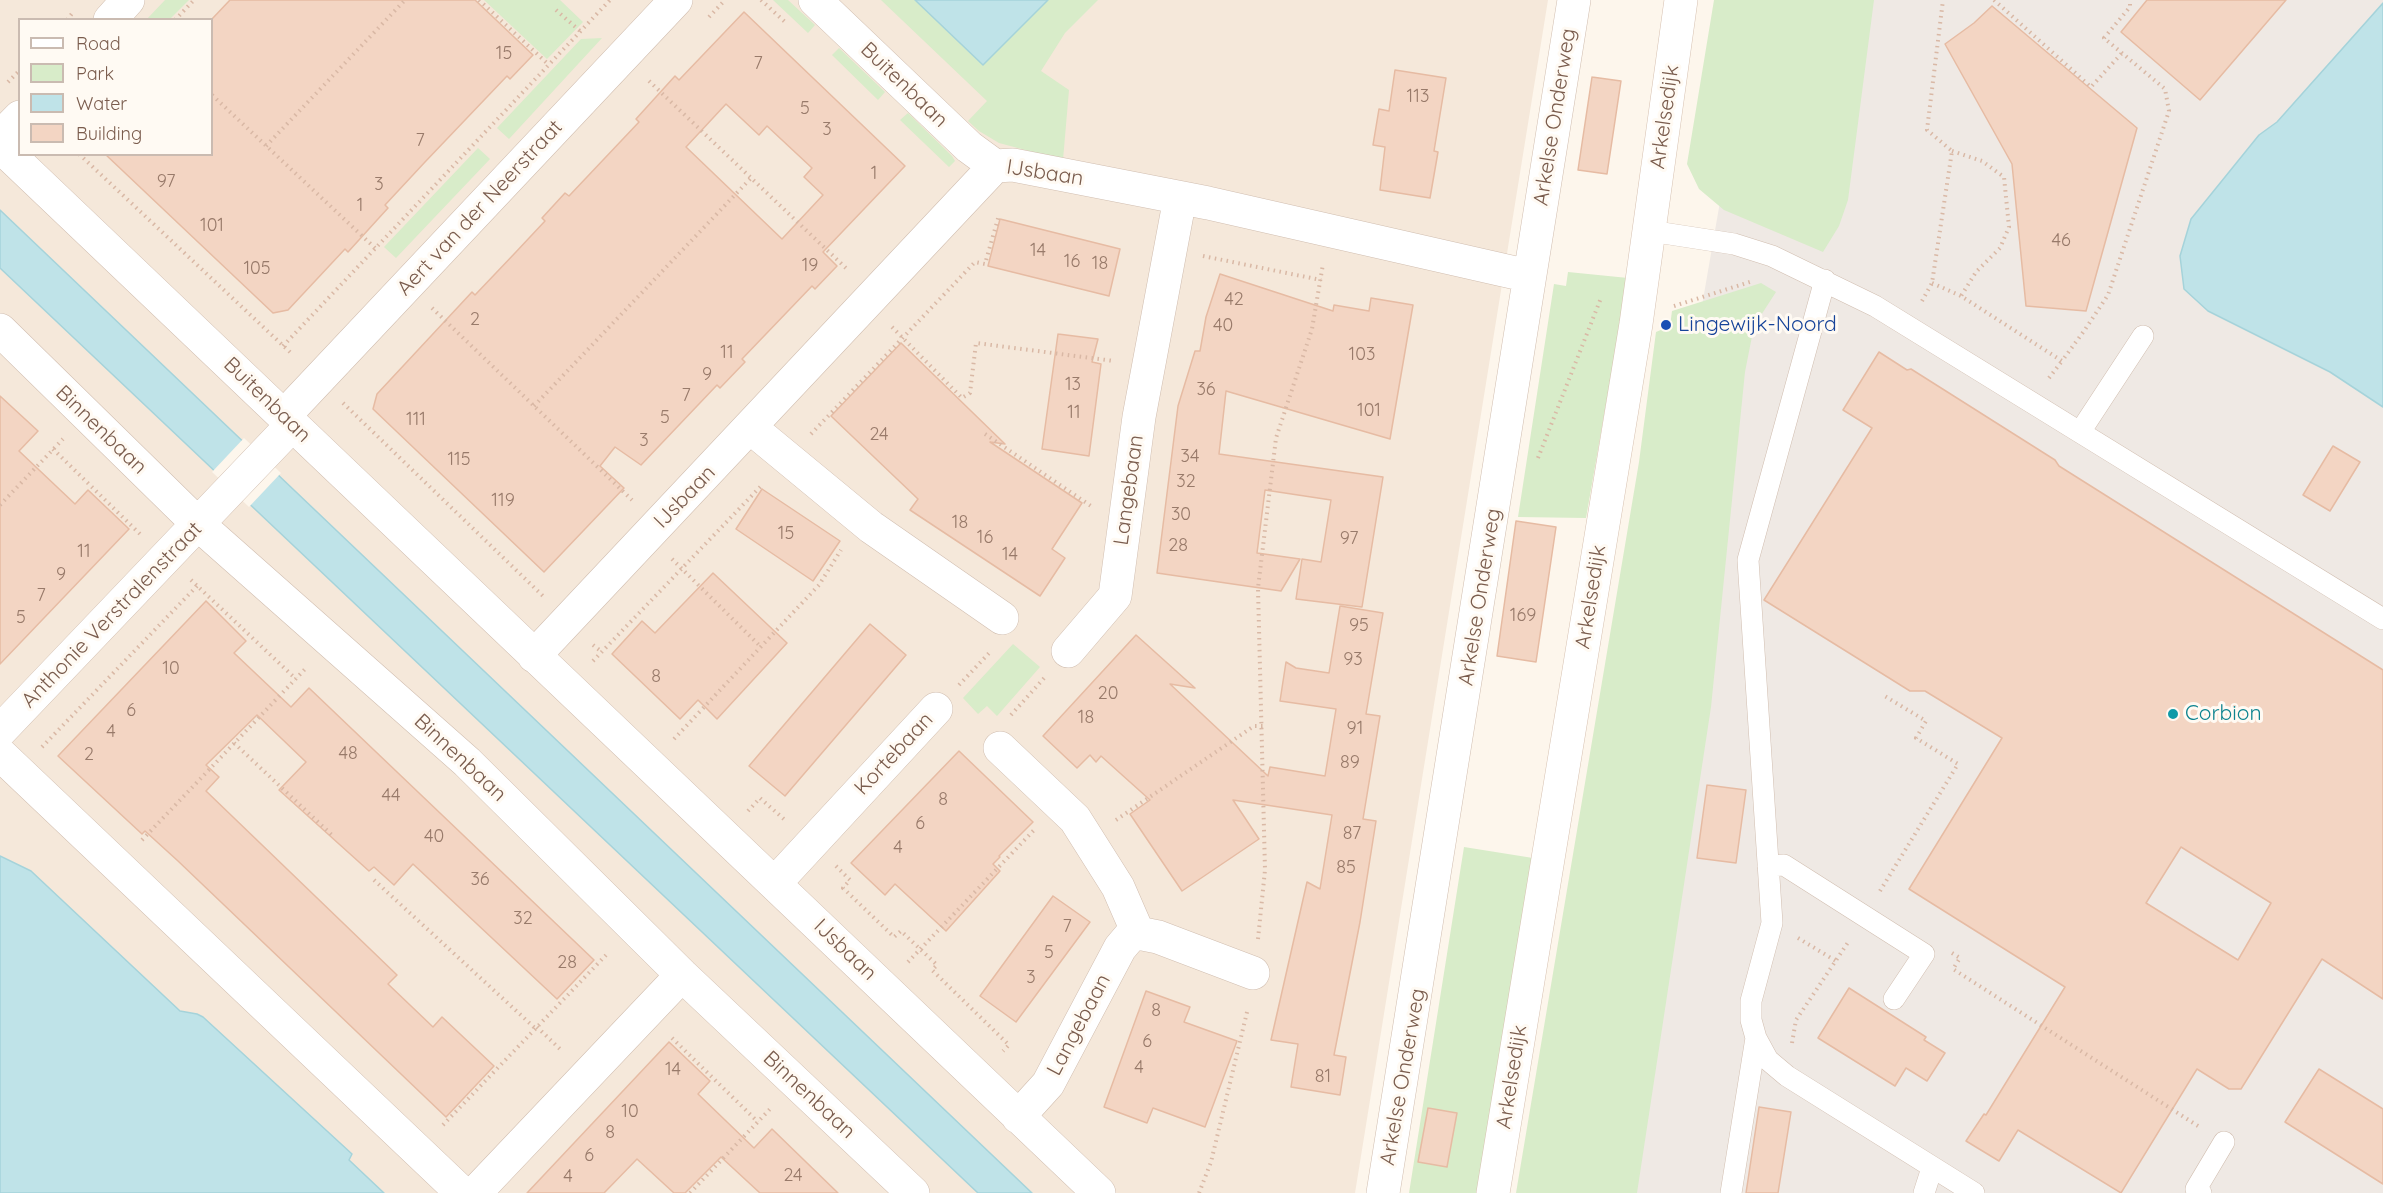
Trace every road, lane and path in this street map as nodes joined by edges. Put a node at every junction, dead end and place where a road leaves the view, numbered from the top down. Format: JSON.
{"nodes":[{"id":1,"x":128,"y":0,"type":"edge"},
{"id":2,"x":194,"y":0,"type":"edge"},
{"id":3,"x":405,"y":0,"type":"edge"},
{"id":4,"x":479,"y":0,"type":"edge"},
{"id":5,"x":610,"y":0,"type":"edge"},
{"id":6,"x":676,"y":0,"type":"edge"},
{"id":7,"x":815,"y":0,"type":"edge"},
{"id":8,"x":1574,"y":0,"type":"edge"},
{"id":9,"x":1681,"y":0,"type":"edge"},
{"id":10,"x":1943,"y":0,"type":"edge"},
{"id":11,"x":1995,"y":0,"type":"edge"},
{"id":12,"x":2130,"y":0,"type":"edge"},
{"id":13,"x":556,"y":10,"type":"dead end"},
{"id":14,"x":112,"y":18,"type":"edge"},
{"id":15,"x":177,"y":18,"type":"edge"},
{"id":16,"x":580,"y":31,"type":"junction"},
{"id":17,"x":2122,"y":53,"type":"junction"},
{"id":18,"x":549,"y":65,"type":"junction"},
{"id":19,"x":18,"y":72,"type":"edge"},
{"id":20,"x":648,"y":81,"type":"dead end"},
{"id":21,"x":5,"y":85,"type":"dead end"},
{"id":22,"x":213,"y":96,"type":"edge"},
{"id":23,"x":18,"y":119,"type":"edge"},
{"id":24,"x":0,"y":137,"type":"edge"},
{"id":25,"x":0,"y":146,"type":"edge"},
{"id":26,"x":266,"y":146,"type":"junction"},
{"id":27,"x":1952,"y":151,"type":"junction"},
{"id":28,"x":995,"y":166,"type":"junction"},
{"id":29,"x":751,"y":178,"type":"junction"},
{"id":30,"x":1180,"y":198,"type":"junction"},
{"id":31,"x":1650,"y":231,"type":"junction"},
{"id":32,"x":375,"y":248,"type":"junction"},
{"id":33,"x":1170,"y":249,"type":"junction"},
{"id":34,"x":1325,"y":253,"type":"dead end"},
{"id":35,"x":1645,"y":269,"type":"junction"},
{"id":36,"x":854,"y":275,"type":"dead end"},
{"id":37,"x":1530,"y":276,"type":"junction"},
{"id":38,"x":1761,"y":279,"type":"dead end"},
{"id":39,"x":1321,"y":280,"type":"junction"},
{"id":40,"x":1825,"y":280,"type":"junction"},
{"id":41,"x":1932,"y":283,"type":"junction"},
{"id":42,"x":1961,"y":296,"type":"junction"},
{"id":43,"x":867,"y":304,"type":"junction"},
{"id":44,"x":431,"y":308,"type":"dead end"},
{"id":45,"x":1668,"y":308,"type":"dead end"},
{"id":46,"x":1908,"y":326,"type":"junction"},
{"id":47,"x":0,"y":330,"type":"edge"},
{"id":48,"x":2143,"y":336,"type":"dead end"},
{"id":49,"x":283,"y":346,"type":"dead end"},
{"id":50,"x":1148,"y":366,"type":"junction"},
{"id":51,"x":534,"y":406,"type":"junction"},
{"id":52,"x":86,"y":415,"type":"junction"},
{"id":53,"x":288,"y":420,"type":"junction"},
{"id":54,"x":751,"y":428,"type":"junction"},
{"id":55,"x":2080,"y":432,"type":"junction"},
{"id":56,"x":985,"y":434,"type":"dead end"},
{"id":57,"x":271,"y":449,"type":"joint"},
{"id":58,"x":1533,"y":463,"type":"dead end"},
{"id":59,"x":0,"y":505,"type":"edge"},
{"id":60,"x":636,"y":505,"type":"dead end"},
{"id":61,"x":860,"y":518,"type":"junction"},
{"id":62,"x":198,"y":524,"type":"junction"},
{"id":63,"x":1124,"y":528,"type":"junction"},
{"id":64,"x":648,"y":536,"type":"junction"},
{"id":65,"x":197,"y":586,"type":"dead end"},
{"id":66,"x":2383,"y":619,"type":"edge"},
{"id":67,"x":1001,"y":630,"type":"joint"},
{"id":68,"x":331,"y":642,"type":"junction"},
{"id":69,"x":761,"y":647,"type":"junction"},
{"id":70,"x":1068,"y":651,"type":"joint"},
{"id":71,"x":534,"y":656,"type":"junction"},
{"id":72,"x":936,"y":710,"type":"joint"},
{"id":73,"x":1263,"y":726,"type":"junction"},
{"id":74,"x":0,"y":731,"type":"edge"},
{"id":75,"x":1003,"y":735,"type":"joint"},
{"id":76,"x":674,"y":740,"type":"dead end"},
{"id":77,"x":234,"y":743,"type":"junction"},
{"id":78,"x":10,"y":762,"type":"edge"},
{"id":79,"x":1059,"y":804,"type":"junction"},
{"id":80,"x":334,"y":837,"type":"dead end"},
{"id":81,"x":1089,"y":838,"type":"junction"},
{"id":82,"x":135,"y":847,"type":"dead end"},
{"id":83,"x":1768,"y":866,"type":"junction"},
{"id":84,"x":374,"y":880,"type":"dead end"},
{"id":85,"x":775,"y":883,"type":"junction"},
{"id":86,"x":1138,"y":933,"type":"junction"},
{"id":87,"x":612,"y":948,"type":"dead end"},
{"id":88,"x":1950,"y":952,"type":"dead end"},
{"id":89,"x":1253,"y":973,"type":"junction"},
{"id":90,"x":682,"y":975,"type":"junction"},
{"id":91,"x":884,"y":987,"type":"junction"},
{"id":92,"x":1894,"y":999,"type":"dead end"},
{"id":93,"x":536,"y":1029,"type":"junction"},
{"id":94,"x":669,"y":1035,"type":"dead end"},
{"id":95,"x":1756,"y":1038,"type":"junction"},
{"id":96,"x":795,"y":1082,"type":"junction"},
{"id":97,"x":1018,"y":1117,"type":"junction"},
{"id":98,"x":758,"y":1122,"type":"junction"},
{"id":99,"x":436,"y":1133,"type":"dead end"},
{"id":100,"x":2224,"y":1142,"type":"joint"},
{"id":101,"x":1932,"y":1168,"type":"junction"},
{"id":102,"x":462,"y":1193,"type":"edge"},
{"id":103,"x":474,"y":1193,"type":"edge"},
{"id":104,"x":690,"y":1193,"type":"edge"},
{"id":105,"x":912,"y":1193,"type":"edge"},
{"id":106,"x":1099,"y":1193,"type":"edge"},
{"id":107,"x":1199,"y":1193,"type":"edge"},
{"id":108,"x":1383,"y":1193,"type":"edge"},
{"id":109,"x":1493,"y":1193,"type":"edge"},
{"id":110,"x":1731,"y":1193,"type":"edge"},
{"id":111,"x":1924,"y":1193,"type":"edge"},
{"id":112,"x":1974,"y":1193,"type":"edge"},
{"id":113,"x":2201,"y":1193,"type":"edge"}],
"edges":[{"from":1,"to":14,"type":"street"},
{"from":2,"to":15,"type":"path"},
{"from":3,"to":26,"type":"path"},
{"from":4,"to":18,"type":"path"},
{"from":5,"to":16,"type":"path"},
{"from":6,"to":53,"type":"street","name":"Aert van der Neerstraat"},
{"from":7,"to":28,"type":"street","name":"Buitenbaan"},
{"from":8,"to":37,"type":"street","name":"Arkelse Onderweg"},
{"from":9,"to":31,"type":"street","name":"Arkelsedijk"},
{"from":10,"to":27,"type":"path"},
{"from":11,"to":17,"type":"path"},
{"from":12,"to":17,"type":"path"},
{"from":13,"to":16,"type":"path"},
{"from":16,"to":18,"type":"path"},
{"from":17,"to":42,"type":"path"},
{"from":18,"to":32,"type":"path"},
{"from":19,"to":21,"type":"path"},
{"from":20,"to":29,"type":"path"},
{"from":22,"to":26,"type":"path"},
{"from":23,"to":24,"type":"street"},
{"from":25,"to":53,"type":"street","name":"Buitenbaan"},
{"from":26,"to":32,"type":"path"},
{"from":27,"to":41,"type":"path"},
{"from":27,"to":42,"type":"path"},
{"from":28,"to":30,"type":"street","name":"IJsbaan"},
{"from":28,"to":43,"type":"street","name":"IJsbaan"},
{"from":29,"to":36,"type":"path"},
{"from":29,"to":51,"type":"path"},
{"from":30,"to":33,"type":"street","name":"Langebaan"},
{"from":30,"to":37,"type":"street","name":"IJsbaan"},
{"from":31,"to":35,"type":"street","name":"Arkelsedijk"},
{"from":31,"to":40,"type":"lane"},
{"from":32,"to":49,"type":"path"},
{"from":33,"to":39,"type":"path"},
{"from":33,"to":50,"type":"street","name":"Langebaan"},
{"from":34,"to":39,"type":"path"},
{"from":35,"to":58,"type":"path"},
{"from":35,"to":109,"type":"street","name":"Arkelsedijk"},
{"from":37,"to":108,"type":"street","name":"Arkelse Onderweg"},
{"from":38,"to":45,"type":"path"},
{"from":39,"to":73,"type":"path"},
{"from":40,"to":46,"type":"lane"},
{"from":40,"to":83,"type":"lane"},
{"from":41,"to":42,"type":"path"},
{"from":41,"to":46,"type":"path"},
{"from":43,"to":50,"type":"path"},
{"from":43,"to":54,"type":"street","name":"IJsbaan"},
{"from":44,"to":51,"type":"path"},
{"from":46,"to":55,"type":"lane"},
{"from":47,"to":52,"type":"street","name":"Binnenbaan"},
{"from":48,"to":55,"type":"lane"},
{"from":50,"to":63,"type":"street","name":"Langebaan"},
{"from":51,"to":60,"type":"path"},
{"from":52,"to":59,"type":"path"},
{"from":52,"to":62,"type":"street","name":"Binnenbaan"},
{"from":53,"to":57,"type":"street","name":"Aert van der Neerstraat"},
{"from":53,"to":71,"type":"street","name":"Buitenbaan"},
{"from":54,"to":61,"type":"street"},
{"from":54,"to":64,"type":"street","name":"IJsbaan"},
{"from":55,"to":66,"type":"lane"},
{"from":56,"to":63,"type":"path"},
{"from":57,"to":62,"type":"street","name":"Anthonie Verstralenstraat"},
{"from":61,"to":67,"type":"street"},
{"from":61,"to":69,"type":"path"},
{"from":62,"to":68,"type":"street","name":"Binnenbaan"},
{"from":62,"to":74,"type":"street","name":"Anthonie Verstralenstraat"},
{"from":63,"to":70,"type":"street","name":"Langebaan"},
{"from":64,"to":69,"type":"path"},
{"from":64,"to":71,"type":"street","name":"IJsbaan"},
{"from":65,"to":78,"type":"path"},
{"from":67,"to":72,"type":"path","name":"Kortebaan"},
{"from":68,"to":77,"type":"path"},
{"from":68,"to":90,"type":"street","name":"Binnenbaan"},
{"from":69,"to":76,"type":"path"},
{"from":70,"to":75,"type":"path"},
{"from":71,"to":85,"type":"street","name":"IJsbaan"},
{"from":72,"to":85,"type":"street","name":"Kortebaan"},
{"from":73,"to":81,"type":"path"},
{"from":73,"to":89,"type":"path"},
{"from":75,"to":79,"type":"street"},
{"from":77,"to":80,"type":"path"},
{"from":77,"to":82,"type":"path"},
{"from":78,"to":102,"type":"street"},
{"from":79,"to":81,"type":"street"},
{"from":79,"to":91,"type":"path"},
{"from":81,"to":86,"type":"street"},
{"from":83,"to":92,"type":"lane"},
{"from":83,"to":95,"type":"lane"},
{"from":84,"to":93,"type":"path"},
{"from":85,"to":91,"type":"street","name":"IJsbaan"},
{"from":86,"to":89,"type":"street"},
{"from":86,"to":97,"type":"street","name":"Langebaan"},
{"from":87,"to":93,"type":"path"},
{"from":88,"to":100,"type":"path"},
{"from":89,"to":107,"type":"path"},
{"from":90,"to":96,"type":"street","name":"Binnenbaan"},
{"from":90,"to":103,"type":"street"},
{"from":91,"to":97,"type":"street","name":"IJsbaan"},
{"from":93,"to":99,"type":"path"},
{"from":94,"to":98,"type":"path"},
{"from":95,"to":101,"type":"lane"},
{"from":95,"to":110,"type":"lane"},
{"from":96,"to":98,"type":"path"},
{"from":96,"to":105,"type":"street","name":"Binnenbaan"},
{"from":97,"to":106,"type":"street","name":"IJsbaan"},
{"from":98,"to":104,"type":"path"},
{"from":100,"to":113,"type":"lane"},
{"from":101,"to":111,"type":"lane"},
{"from":101,"to":112,"type":"lane"}]}
